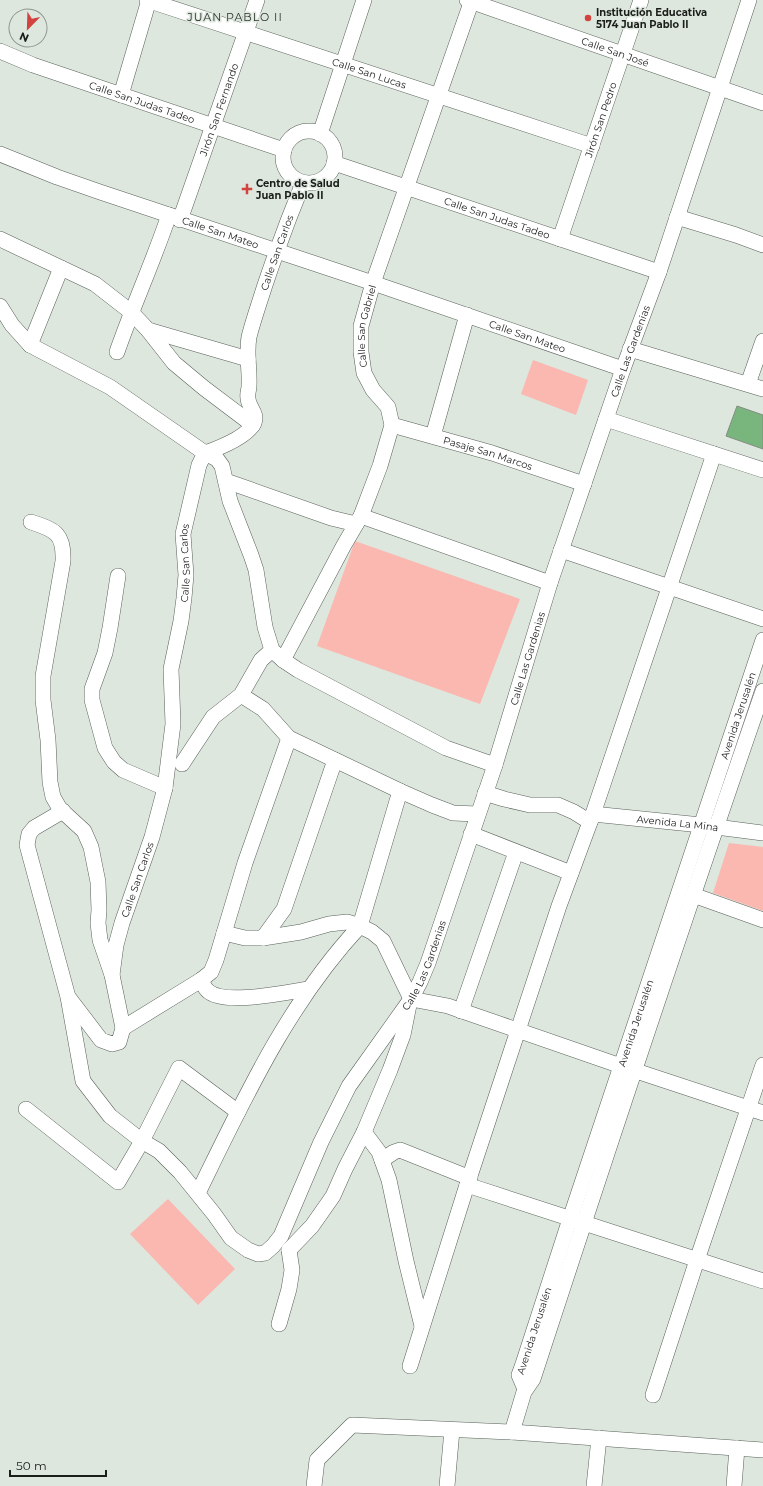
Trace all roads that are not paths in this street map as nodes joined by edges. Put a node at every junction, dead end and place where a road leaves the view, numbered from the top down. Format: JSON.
{"nodes":[{"id":1,"x":148,"y":0,"type":"edge"},
{"id":2,"x":257,"y":0,"type":"edge"},
{"id":3,"x":364,"y":0,"type":"edge"},
{"id":4,"x":470,"y":0,"type":"edge"},
{"id":5,"x":641,"y":0,"type":"edge"},
{"id":6,"x":749,"y":0,"type":"edge"},
{"id":7,"x":246,"y":32,"type":"junction"},
{"id":8,"x":0,"y":51,"type":"edge"},
{"id":9,"x":623,"y":54,"type":"junction"},
{"id":10,"x":343,"y":64,"type":"junction"},
{"id":11,"x":720,"y":88,"type":"junction"},
{"id":12,"x":121,"y":95,"type":"junction"},
{"id":13,"x":438,"y":96,"type":"junction"},
{"id":14,"x":763,"y":103,"type":"edge"},
{"id":15,"x":213,"y":127,"type":"junction"},
{"id":16,"x":320,"y":134,"type":"junction"},
{"id":17,"x":592,"y":146,"type":"junction"},
{"id":18,"x":284,"y":150,"type":"junction"},
{"id":19,"x":0,"y":154,"type":"edge"},
{"id":20,"x":334,"y":163,"type":"junction"},
{"id":21,"x":303,"y":183,"type":"junction"},
{"id":22,"x":406,"y":188,"type":"junction"},
{"id":23,"x":677,"y":217,"type":"junction"},
{"id":24,"x":174,"y":218,"type":"junction"},
{"id":25,"x":0,"y":238,"type":"edge"},
{"id":26,"x":560,"y":239,"type":"junction"},
{"id":27,"x":763,"y":245,"type":"edge"},
{"id":28,"x":277,"y":251,"type":"junction"},
{"id":29,"x":61,"y":268,"type":"junction"},
{"id":30,"x":659,"y":272,"type":"junction"},
{"id":31,"x":373,"y":283,"type":"junction"},
{"id":32,"x":2,"y":312,"type":"edge"},
{"id":33,"x":131,"y":312,"type":"junction"},
{"id":34,"x":467,"y":315,"type":"junction"},
{"id":35,"x":148,"y":330,"type":"junction"},
{"id":36,"x":763,"y":341,"type":"edge"},
{"id":37,"x":30,"y":345,"type":"junction"},
{"id":38,"x":630,"y":349,"type":"junction"},
{"id":39,"x":117,"y":352,"type":"dead end"},
{"id":40,"x":248,"y":359,"type":"junction"},
{"id":41,"x":623,"y":369,"type":"junction"},
{"id":42,"x":748,"y":384,"type":"junction"},
{"id":43,"x":763,"y":389,"type":"edge"},
{"id":44,"x":606,"y":419,"type":"junction"},
{"id":45,"x":253,"y":425,"type":"junction"},
{"id":46,"x":392,"y":425,"type":"junction"},
{"id":47,"x":433,"y":436,"type":"junction"},
{"id":48,"x":205,"y":453,"type":"junction"},
{"id":49,"x":714,"y":454,"type":"junction"},
{"id":50,"x":763,"y":470,"type":"edge"},
{"id":51,"x":226,"y":481,"type":"junction"},
{"id":52,"x":584,"y":484,"type":"junction"},
{"id":53,"x":358,"y":520,"type":"junction"},
{"id":54,"x":31,"y":522,"type":"dead end"},
{"id":55,"x":561,"y":550,"type":"junction"},
{"id":56,"x":118,"y":576,"type":"dead end"},
{"id":57,"x":550,"y":583,"type":"junction"},
{"id":58,"x":669,"y":587,"type":"junction"},
{"id":59,"x":763,"y":619,"type":"edge"},
{"id":60,"x":763,"y":640,"type":"edge"},
{"id":61,"x":272,"y":650,"type":"junction"},
{"id":62,"x":283,"y":660,"type":"junction"},
{"id":63,"x":763,"y":691,"type":"edge"},
{"id":64,"x":241,"y":695,"type":"junction"},
{"id":65,"x":289,"y":738,"type":"junction"},
{"id":66,"x":335,"y":760,"type":"junction"},
{"id":67,"x":182,"y":764,"type":"dead end"},
{"id":68,"x":495,"y":765,"type":"junction"},
{"id":69,"x":165,"y":788,"type":"junction"},
{"id":70,"x":400,"y":791,"type":"junction"},
{"id":71,"x":485,"y":793,"type":"junction"},
{"id":72,"x":63,"y":811,"type":"junction"},
{"id":73,"x":477,"y":814,"type":"junction"},
{"id":74,"x":591,"y":818,"type":"junction"},
{"id":75,"x":700,"y":825,"type":"junction"},
{"id":76,"x":716,"y":827,"type":"junction"},
{"id":77,"x":763,"y":833,"type":"edge"},
{"id":78,"x":471,"y":834,"type":"junction"},
{"id":79,"x":516,"y":852,"type":"junction"},
{"id":80,"x":571,"y":873,"type":"junction"},
{"id":81,"x":693,"y":895,"type":"junction"},
{"id":82,"x":763,"y":920,"type":"edge"},
{"id":83,"x":360,"y":926,"type":"junction"},
{"id":84,"x":224,"y":933,"type":"junction"},
{"id":85,"x":263,"y":938,"type":"junction"},
{"id":86,"x":112,"y":975,"type":"junction"},
{"id":87,"x":201,"y":980,"type":"junction"},
{"id":88,"x":309,"y":989,"type":"junction"},
{"id":89,"x":68,"y":997,"type":"junction"},
{"id":90,"x":411,"y":998,"type":"junction"},
{"id":91,"x":461,"y":1011,"type":"junction"},
{"id":92,"x":123,"y":1028,"type":"junction"},
{"id":93,"x":519,"y":1031,"type":"junction"},
{"id":94,"x":763,"y":1065,"type":"edge"},
{"id":95,"x":628,"y":1068,"type":"junction"},
{"id":96,"x":748,"y":1108,"type":"junction"},
{"id":97,"x":26,"y":1109,"type":"dead end"},
{"id":98,"x":238,"y":1112,"type":"junction"},
{"id":99,"x":763,"y":1113,"type":"edge"},
{"id":100,"x":364,"y":1132,"type":"junction"},
{"id":101,"x":142,"y":1141,"type":"junction"},
{"id":102,"x":382,"y":1160,"type":"junction"},
{"id":103,"x":468,"y":1181,"type":"junction"},
{"id":104,"x":198,"y":1193,"type":"junction"},
{"id":105,"x":570,"y":1219,"type":"junction"},
{"id":106,"x":584,"y":1223,"type":"junction"},
{"id":107,"x":273,"y":1246,"type":"junction"},
{"id":108,"x":288,"y":1250,"type":"junction"},
{"id":109,"x":697,"y":1260,"type":"junction"},
{"id":110,"x":763,"y":1281,"type":"edge"},
{"id":111,"x":279,"y":1324,"type":"dead end"},
{"id":112,"x":422,"y":1326,"type":"junction"},
{"id":113,"x":410,"y":1366,"type":"dead end"},
{"id":114,"x":525,"y":1389,"type":"junction"},
{"id":115,"x":653,"y":1395,"type":"dead end"},
{"id":116,"x":452,"y":1430,"type":"junction"},
{"id":117,"x":512,"y":1432,"type":"junction"},
{"id":118,"x":599,"y":1438,"type":"junction"},
{"id":119,"x":737,"y":1448,"type":"junction"},
{"id":120,"x":763,"y":1450,"type":"edge"},
{"id":121,"x":314,"y":1486,"type":"edge"},
{"id":122,"x":447,"y":1486,"type":"edge"},
{"id":123,"x":594,"y":1486,"type":"edge"},
{"id":124,"x":734,"y":1486,"type":"edge"}],
"edges":[{"from":1,"to":7,"type":"street","name":"Calle San Lucas"},
{"from":1,"to":12,"type":"street"},
{"from":2,"to":7,"type":"street","name":"Jirón San Fernando"},
{"from":3,"to":10,"type":"street"},
{"from":4,"to":9,"type":"street","name":"Calle San José"},
{"from":4,"to":13,"type":"street","name":"Calle San Gabriel"},
{"from":5,"to":9,"type":"street","name":"Jirón San Pedro"},
{"from":6,"to":11,"type":"street","name":"Calle Las Gardenias"},
{"from":7,"to":10,"type":"street","name":"Calle San Lucas"},
{"from":7,"to":15,"type":"street","name":"Jirón San Fernando"},
{"from":8,"to":12,"type":"street","name":"Calle San Judas Tadeo"},
{"from":9,"to":11,"type":"street","name":"Calle San José"},
{"from":9,"to":17,"type":"street","name":"Jirón San Pedro"},
{"from":10,"to":13,"type":"street","name":"Calle San Lucas"},
{"from":10,"to":16,"type":"street"},
{"from":11,"to":14,"type":"street","name":"Calle San José"},
{"from":11,"to":23,"type":"street","name":"Calle Las Gardenias"},
{"from":12,"to":15,"type":"street","name":"Calle San Judas Tadeo"},
{"from":13,"to":17,"type":"street","name":"Calle San Lucas"},
{"from":13,"to":22,"type":"street","name":"Calle San Gabriel"},
{"from":15,"to":18,"type":"street","name":"Calle San Judas Tadeo"},
{"from":15,"to":24,"type":"street","name":"Jirón San Fernando"},
{"from":16,"to":18,"type":"street"},
{"from":16,"to":20,"type":"street"},
{"from":17,"to":26,"type":"street","name":"Jirón San Pedro"},
{"from":18,"to":21,"type":"street"},
{"from":19,"to":24,"type":"street","name":"Calle San Mateo"},
{"from":20,"to":21,"type":"street"},
{"from":20,"to":22,"type":"street","name":"Calle San Judas Tadeo"},
{"from":21,"to":28,"type":"street","name":"Calle San Carlos"},
{"from":22,"to":26,"type":"street","name":"Calle San Judas Tadeo"},
{"from":22,"to":31,"type":"street","name":"Calle San Gabriel"},
{"from":23,"to":27,"type":"street"},
{"from":23,"to":30,"type":"street","name":"Calle Las Gardenias"},
{"from":24,"to":28,"type":"street","name":"Calle San Mateo"},
{"from":24,"to":33,"type":"street","name":"Jirón San Fernando"},
{"from":25,"to":29,"type":"street"},
{"from":26,"to":30,"type":"street","name":"Calle San Judas Tadeo"},
{"from":28,"to":31,"type":"street","name":"Calle San Mateo"},
{"from":28,"to":40,"type":"street","name":"Calle San Carlos"},
{"from":29,"to":33,"type":"street"},
{"from":29,"to":37,"type":"street"},
{"from":30,"to":38,"type":"street","name":"Calle Las Gardenias"},
{"from":31,"to":34,"type":"street","name":"Calle San Mateo"},
{"from":31,"to":46,"type":"street","name":"Calle San Gabriel"},
{"from":32,"to":37,"type":"street"},
{"from":33,"to":35,"type":"street"},
{"from":33,"to":39,"type":"street","name":"Jirón San Fernando"},
{"from":34,"to":41,"type":"street","name":"Calle San Mateo"},
{"from":34,"to":47,"type":"street"},
{"from":35,"to":40,"type":"street"},
{"from":35,"to":45,"type":"street"},
{"from":36,"to":42,"type":"street"},
{"from":37,"to":48,"type":"street"},
{"from":38,"to":41,"type":"street","name":"Calle Las Gardenias"},
{"from":38,"to":42,"type":"street"},
{"from":40,"to":45,"type":"street","name":"Calle San Carlos"},
{"from":41,"to":44,"type":"street","name":"Calle Las Gardenias"},
{"from":42,"to":43,"type":"street"},
{"from":44,"to":49,"type":"street"},
{"from":44,"to":52,"type":"street","name":"Calle Las Gardenias"},
{"from":45,"to":48,"type":"street"},
{"from":46,"to":47,"type":"street","name":"Pasaje San Marcos"},
{"from":46,"to":53,"type":"street"},
{"from":47,"to":52,"type":"street","name":"Pasaje San Marcos"},
{"from":48,"to":51,"type":"street"},
{"from":48,"to":69,"type":"street","name":"Calle San Carlos"},
{"from":49,"to":50,"type":"street"},
{"from":49,"to":58,"type":"street"},
{"from":51,"to":53,"type":"street"},
{"from":51,"to":61,"type":"street"},
{"from":52,"to":55,"type":"street","name":"Calle Las Gardenias"},
{"from":53,"to":57,"type":"street"},
{"from":53,"to":62,"type":"street"},
{"from":54,"to":72,"type":"street"},
{"from":55,"to":57,"type":"street","name":"Calle Las Gardenias"},
{"from":55,"to":58,"type":"street"},
{"from":56,"to":69,"type":"street"},
{"from":57,"to":68,"type":"street","name":"Calle Las Gardenias"},
{"from":58,"to":59,"type":"street"},
{"from":58,"to":74,"type":"street"},
{"from":60,"to":75,"type":"street","name":"Avenida Jerusalén"},
{"from":61,"to":62,"type":"street"},
{"from":61,"to":64,"type":"street"},
{"from":62,"to":68,"type":"street"},
{"from":63,"to":76,"type":"street","name":"Avenida Jerusalén"},
{"from":64,"to":65,"type":"street"},
{"from":64,"to":67,"type":"street"},
{"from":65,"to":66,"type":"street"},
{"from":65,"to":84,"type":"street"},
{"from":66,"to":70,"type":"street"},
{"from":66,"to":85,"type":"street"},
{"from":68,"to":71,"type":"street","name":"Calle Las Gardenias"},
{"from":69,"to":86,"type":"street","name":"Calle San Carlos"},
{"from":70,"to":73,"type":"street"},
{"from":70,"to":83,"type":"street"},
{"from":71,"to":73,"type":"street","name":"Calle Las Gardenias"},
{"from":71,"to":74,"type":"street"},
{"from":72,"to":86,"type":"street"},
{"from":72,"to":89,"type":"street"},
{"from":73,"to":78,"type":"street","name":"Calle Las Gardenias"},
{"from":74,"to":75,"type":"street","name":"Avenida La Mina"},
{"from":74,"to":80,"type":"street"},
{"from":75,"to":76,"type":"street","name":"Avenida La Mina"},
{"from":75,"to":95,"type":"street","name":"Avenida Jerusalén"},
{"from":76,"to":77,"type":"street","name":"Avenida La Mina"},
{"from":76,"to":81,"type":"street","name":"Avenida Jerusalén"},
{"from":78,"to":79,"type":"street"},
{"from":78,"to":90,"type":"street","name":"Calle Las Gardenias"},
{"from":79,"to":80,"type":"street"},
{"from":79,"to":91,"type":"street"},
{"from":80,"to":93,"type":"street"},
{"from":81,"to":82,"type":"street"},
{"from":81,"to":95,"type":"street","name":"Avenida Jerusalén"},
{"from":83,"to":85,"type":"street"},
{"from":83,"to":88,"type":"street"},
{"from":83,"to":90,"type":"street"},
{"from":84,"to":85,"type":"street"},
{"from":84,"to":87,"type":"street"},
{"from":86,"to":92,"type":"street"},
{"from":87,"to":88,"type":"street"},
{"from":87,"to":92,"type":"street"},
{"from":88,"to":98,"type":"street"},
{"from":89,"to":92,"type":"street"},
{"from":89,"to":101,"type":"street"},
{"from":90,"to":91,"type":"street"},
{"from":90,"to":100,"type":"street"},
{"from":90,"to":107,"type":"street","name":"Calle Las Gardenias"},
{"from":91,"to":93,"type":"street"},
{"from":93,"to":95,"type":"street"},
{"from":93,"to":103,"type":"street"},
{"from":94,"to":96,"type":"street"},
{"from":95,"to":96,"type":"street"},
{"from":95,"to":105,"type":"street","name":"Avenida Jerusalén"},
{"from":95,"to":106,"type":"street","name":"Avenida Jerusalén"},
{"from":96,"to":99,"type":"street"},
{"from":96,"to":109,"type":"street"},
{"from":97,"to":101,"type":"street"},
{"from":98,"to":101,"type":"street"},
{"from":98,"to":104,"type":"street"},
{"from":100,"to":102,"type":"street"},
{"from":100,"to":108,"type":"street"},
{"from":101,"to":104,"type":"street"},
{"from":102,"to":103,"type":"street"},
{"from":102,"to":112,"type":"street"},
{"from":103,"to":105,"type":"street"},
{"from":103,"to":112,"type":"street"},
{"from":104,"to":107,"type":"street"},
{"from":105,"to":106,"type":"street"},
{"from":105,"to":114,"type":"street","name":"Avenida Jerusalén"},
{"from":106,"to":109,"type":"street"},
{"from":106,"to":114,"type":"street","name":"Avenida Jerusalén"},
{"from":107,"to":108,"type":"street"},
{"from":108,"to":111,"type":"street"},
{"from":109,"to":110,"type":"street"},
{"from":109,"to":115,"type":"street"},
{"from":112,"to":113,"type":"street"},
{"from":114,"to":117,"type":"street"},
{"from":116,"to":117,"type":"street"},
{"from":116,"to":121,"type":"street"},
{"from":116,"to":122,"type":"street"},
{"from":117,"to":118,"type":"street"},
{"from":118,"to":119,"type":"street"},
{"from":118,"to":123,"type":"street"},
{"from":119,"to":120,"type":"street"},
{"from":119,"to":124,"type":"street"}]}
